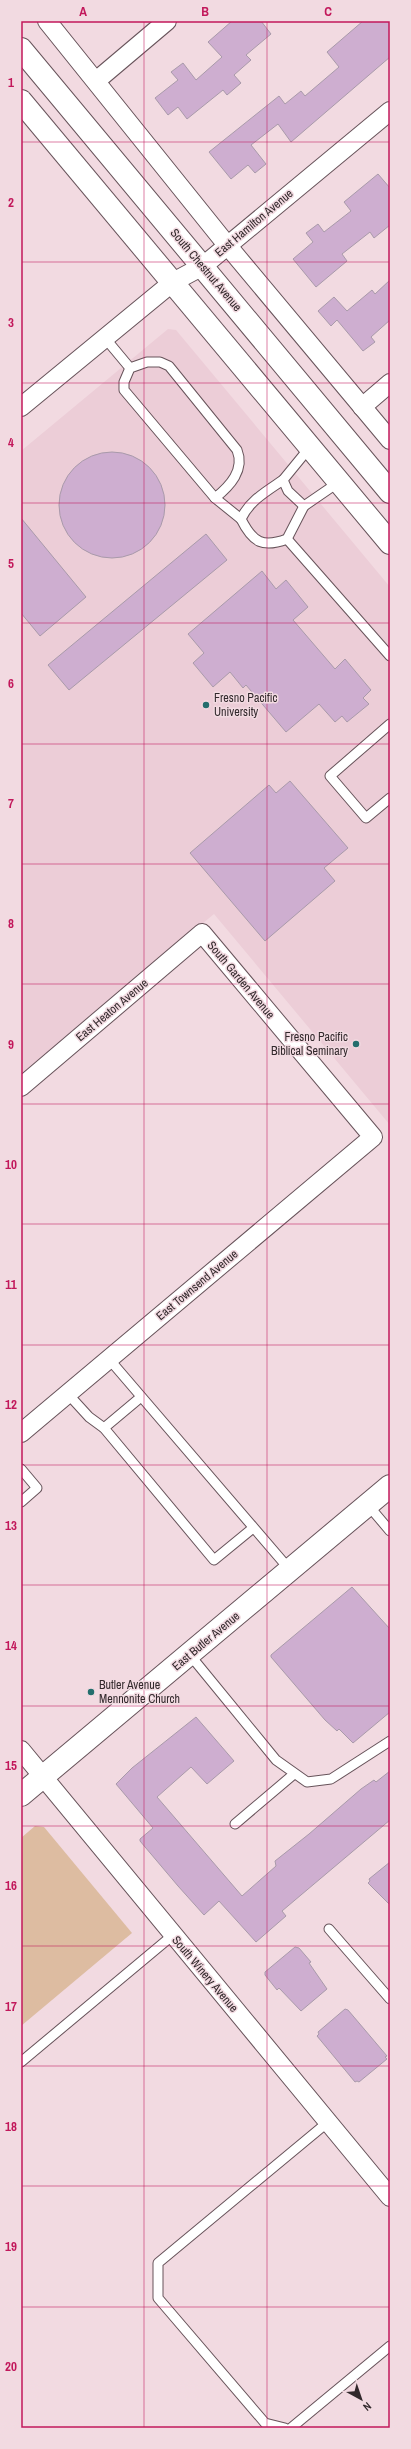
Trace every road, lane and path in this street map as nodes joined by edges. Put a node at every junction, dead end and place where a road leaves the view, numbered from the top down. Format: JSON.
{"nodes":[{"id":1,"x":47,"y":21,"type":"edge"},
{"id":2,"x":167,"y":21,"type":"edge"},
{"id":3,"x":21,"y":49,"type":"edge"},
{"id":4,"x":96,"y":81,"type":"junction"},
{"id":5,"x":21,"y":101,"type":"edge"},
{"id":6,"x":390,"y":111,"type":"edge"},
{"id":7,"x":227,"y":245,"type":"junction"},
{"id":8,"x":202,"y":266,"type":"junction"},
{"id":9,"x":173,"y":282,"type":"junction"},
{"id":10,"x":105,"y":338,"type":"junction"},
{"id":11,"x":130,"y":368,"type":"junction"},
{"id":12,"x":390,"y":383,"type":"edge"},
{"id":13,"x":21,"y":406,"type":"edge"},
{"id":14,"x":362,"y":407,"type":"junction"},
{"id":15,"x":390,"y":440,"type":"edge"},
{"id":16,"x":310,"y":447,"type":"junction"},
{"id":17,"x":283,"y":480,"type":"junction"},
{"id":18,"x":339,"y":482,"type":"junction"},
{"id":19,"x":390,"y":492,"type":"edge"},
{"id":20,"x":215,"y":498,"type":"junction"},
{"id":21,"x":304,"y":506,"type":"junction"},
{"id":22,"x":242,"y":519,"type":"junction"},
{"id":23,"x":287,"y":539,"type":"junction"},
{"id":24,"x":390,"y":543,"type":"edge"},
{"id":25,"x":390,"y":656,"type":"edge"},
{"id":26,"x":390,"y":724,"type":"edge"},
{"id":27,"x":390,"y":798,"type":"edge"},
{"id":28,"x":202,"y":933,"type":"joint"},
{"id":29,"x":21,"y":1087,"type":"edge"},
{"id":30,"x":373,"y":1137,"type":"joint"},
{"id":31,"x":109,"y":1359,"type":"junction"},
{"id":32,"x":68,"y":1394,"type":"junction"},
{"id":33,"x":141,"y":1397,"type":"junction"},
{"id":34,"x":104,"y":1428,"type":"junction"},
{"id":35,"x":21,"y":1433,"type":"edge"},
{"id":36,"x":21,"y":1468,"type":"edge"},
{"id":37,"x":390,"y":1486,"type":"edge"},
{"id":38,"x":21,"y":1502,"type":"edge"},
{"id":39,"x":368,"y":1505,"type":"junction"},
{"id":40,"x":253,"y":1528,"type":"junction"},
{"id":41,"x":390,"y":1532,"type":"edge"},
{"id":42,"x":290,"y":1570,"type":"junction"},
{"id":43,"x":190,"y":1655,"type":"junction"},
{"id":44,"x":390,"y":1741,"type":"edge"},
{"id":45,"x":21,"y":1750,"type":"edge"},
{"id":46,"x":294,"y":1774,"type":"junction"},
{"id":47,"x":43,"y":1776,"type":"junction"},
{"id":48,"x":21,"y":1795,"type":"edge"},
{"id":49,"x":235,"y":1824,"type":"dead end"},
{"id":50,"x":329,"y":1929,"type":"dead end"},
{"id":51,"x":173,"y":1935,"type":"junction"},
{"id":52,"x":390,"y":1999,"type":"edge"},
{"id":53,"x":21,"y":2062,"type":"edge"},
{"id":54,"x":328,"y":2122,"type":"junction"},
{"id":55,"x":390,"y":2197,"type":"edge"},
{"id":56,"x":390,"y":2346,"type":"edge"},
{"id":57,"x":284,"y":2428,"type":"edge"},
{"id":58,"x":291,"y":2428,"type":"edge"}],
"edges":[{"from":1,"to":4,"type":"street"},
{"from":2,"to":4,"type":"street"},
{"from":3,"to":8,"type":"main road","name":"South Chestnut Avenue"},
{"from":4,"to":7,"type":"street"},
{"from":5,"to":9,"type":"main road"},
{"from":6,"to":7,"type":"street","name":"East Hamilton Avenue"},
{"from":7,"to":8,"type":"street","name":"East Hamilton Avenue"},
{"from":7,"to":14,"type":"street"},
{"from":8,"to":9,"type":"street","name":"East Hamilton Avenue"},
{"from":8,"to":19,"type":"main road","name":"South Chestnut Avenue"},
{"from":9,"to":10,"type":"street","name":"East Hamilton Avenue"},
{"from":9,"to":16,"type":"main road"},
{"from":10,"to":11,"type":"lane"},
{"from":10,"to":13,"type":"street","name":"East Hamilton Avenue"},
{"from":11,"to":20,"type":"lane"},
{"from":11,"to":20,"type":"lane"},
{"from":12,"to":14,"type":"street"},
{"from":14,"to":15,"type":"street"},
{"from":16,"to":17,"type":"lane"},
{"from":16,"to":18,"type":"main road"},
{"from":17,"to":21,"type":"lane"},
{"from":17,"to":22,"type":"lane"},
{"from":18,"to":21,"type":"lane"},
{"from":18,"to":24,"type":"main road"},
{"from":20,"to":22,"type":"lane"},
{"from":21,"to":23,"type":"lane"},
{"from":22,"to":23,"type":"lane"},
{"from":23,"to":25,"type":"lane"},
{"from":26,"to":27,"type":"lane"},
{"from":28,"to":29,"type":"street","name":"East Heaton Avenue"},
{"from":28,"to":30,"type":"street","name":"South Garden Avenue"},
{"from":30,"to":31,"type":"street","name":"East Townsend Avenue"},
{"from":31,"to":32,"type":"street","name":"East Townsend Avenue"},
{"from":31,"to":33,"type":"lane"},
{"from":32,"to":34,"type":"lane"},
{"from":32,"to":35,"type":"street","name":"East Townsend Avenue"},
{"from":33,"to":34,"type":"lane"},
{"from":33,"to":40,"type":"lane"},
{"from":34,"to":40,"type":"lane"},
{"from":36,"to":38,"type":"lane"},
{"from":37,"to":39,"type":"main road","name":"East Butler Avenue"},
{"from":39,"to":41,"type":"lane"},
{"from":39,"to":42,"type":"main road","name":"East Butler Avenue"},
{"from":40,"to":42,"type":"lane"},
{"from":42,"to":43,"type":"main road","name":"East Butler Avenue"},
{"from":43,"to":46,"type":"lane"},
{"from":43,"to":47,"type":"main road","name":"East Butler Avenue"},
{"from":44,"to":46,"type":"lane"},
{"from":45,"to":47,"type":"street","name":"South Winery Avenue"},
{"from":46,"to":49,"type":"lane"},
{"from":47,"to":48,"type":"main road","name":"East Butler Avenue"},
{"from":47,"to":51,"type":"street","name":"South Winery Avenue"},
{"from":50,"to":52,"type":"lane"},
{"from":51,"to":53,"type":"lane"},
{"from":51,"to":54,"type":"street","name":"South Winery Avenue"},
{"from":54,"to":55,"type":"street","name":"South Winery Avenue"},
{"from":54,"to":57,"type":"lane"},
{"from":56,"to":58,"type":"lane"}]}
